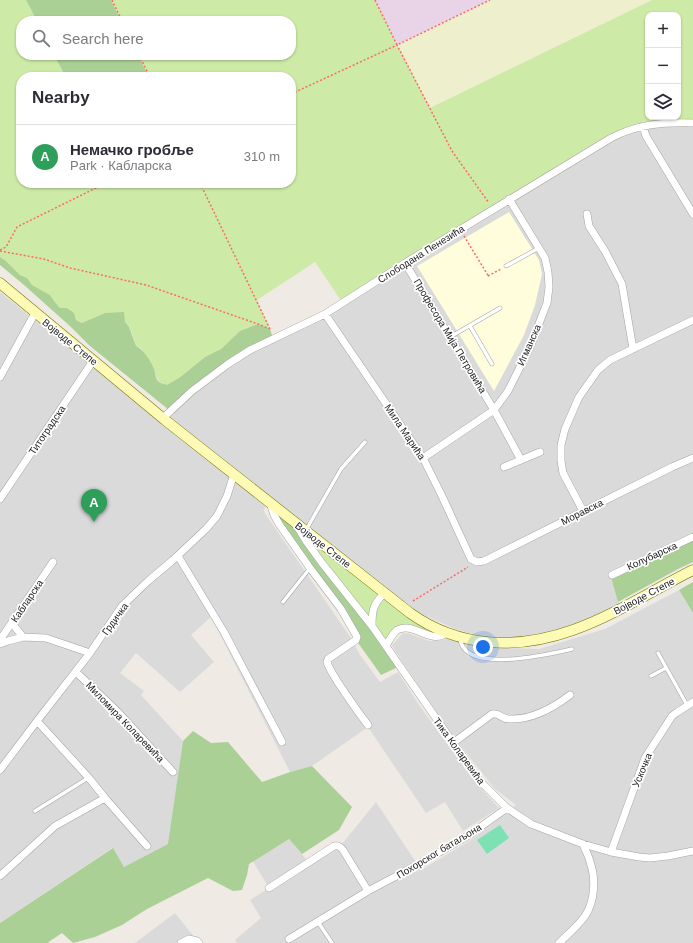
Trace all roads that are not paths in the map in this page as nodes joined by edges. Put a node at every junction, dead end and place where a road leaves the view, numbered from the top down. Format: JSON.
{"nodes":[{"id":1,"x":693,"y":123,"type":"edge"},
{"id":2,"x":643,"y":126,"type":"junction"},
{"id":3,"x":510,"y":199,"type":"junction"},
{"id":4,"x":587,"y":214,"type":"dead end"},
{"id":5,"x":693,"y":214,"type":"edge"},
{"id":6,"x":539,"y":248,"type":"junction"},
{"id":7,"x":405,"y":263,"type":"junction"},
{"id":8,"x":506,"y":266,"type":"road end"},
{"id":9,"x":0,"y":283,"type":"edge"},
{"id":10,"x":500,"y":308,"type":"dead end"},
{"id":11,"x":35,"y":313,"type":"junction"},
{"id":12,"x":324,"y":314,"type":"junction"},
{"id":13,"x":693,"y":320,"type":"edge"},
{"id":14,"x":470,"y":326,"type":"junction"},
{"id":15,"x":450,"y":337,"type":"junction"},
{"id":16,"x":633,"y":349,"type":"junction"},
{"id":17,"x":93,"y":360,"type":"junction"},
{"id":18,"x":492,"y":364,"type":"dead end"},
{"id":19,"x":0,"y":378,"type":"edge"},
{"id":20,"x":494,"y":410,"type":"junction"},
{"id":21,"x":163,"y":418,"type":"junction"},
{"id":22,"x":365,"y":442,"type":"dead end"},
{"id":23,"x":540,"y":452,"type":"dead end"},
{"id":24,"x":423,"y":458,"type":"junction"},
{"id":25,"x":693,"y":458,"type":"edge"},
{"id":26,"x":521,"y":460,"type":"junction"},
{"id":27,"x":504,"y":467,"type":"dead end"},
{"id":28,"x":234,"y":474,"type":"junction"},
{"id":29,"x":0,"y":499,"type":"edge"},
{"id":30,"x":270,"y":503,"type":"junction"},
{"id":31,"x":583,"y":511,"type":"junction"},
{"id":32,"x":296,"y":524,"type":"junction"},
{"id":33,"x":306,"y":531,"type":"junction"},
{"id":34,"x":693,"y":537,"type":"edge"},
{"id":35,"x":178,"y":556,"type":"junction"},
{"id":36,"x":474,"y":561,"type":"joint"},
{"id":37,"x":53,"y":562,"type":"dead end"},
{"id":38,"x":310,"y":568,"type":"junction"},
{"id":39,"x":693,"y":570,"type":"edge"},
{"id":40,"x":612,"y":575,"type":"dead end"},
{"id":41,"x":384,"y":594,"type":"junction"},
{"id":42,"x":283,"y":602,"type":"dead end"},
{"id":43,"x":13,"y":621,"type":"junction"},
{"id":44,"x":372,"y":626,"type":"junction"},
{"id":45,"x":446,"y":633,"type":"junction"},
{"id":46,"x":23,"y":637,"type":"junction"},
{"id":47,"x":460,"y":637,"type":"junction"},
{"id":48,"x":0,"y":640,"type":"edge"},
{"id":49,"x":0,"y":644,"type":"edge"},
{"id":50,"x":386,"y":646,"type":"junction"},
{"id":51,"x":572,"y":649,"type":"dead end"},
{"id":52,"x":90,"y":653,"type":"junction"},
{"id":53,"x":658,"y":653,"type":"dead end"},
{"id":54,"x":666,"y":668,"type":"junction"},
{"id":55,"x":76,"y":672,"type":"junction"},
{"id":56,"x":651,"y":676,"type":"dead end"},
{"id":57,"x":570,"y":695,"type":"dead end"},
{"id":58,"x":690,"y":704,"type":"edge"},
{"id":59,"x":37,"y":721,"type":"junction"},
{"id":60,"x":368,"y":725,"type":"dead end"},
{"id":61,"x":282,"y":742,"type":"dead end"},
{"id":62,"x":453,"y":743,"type":"junction"},
{"id":63,"x":0,"y":770,"type":"edge"},
{"id":64,"x":173,"y":772,"type":"dead end"},
{"id":65,"x":89,"y":778,"type":"junction"},
{"id":66,"x":105,"y":798,"type":"junction"},
{"id":67,"x":507,"y":808,"type":"junction"},
{"id":68,"x":35,"y":811,"type":"dead end"},
{"id":69,"x":583,"y":844,"type":"junction"},
{"id":70,"x":147,"y":846,"type":"dead end"},
{"id":71,"x":693,"y":851,"type":"edge"},
{"id":72,"x":611,"y":852,"type":"junction"},
{"id":73,"x":0,"y":876,"type":"edge"},
{"id":74,"x":269,"y":888,"type":"dead end"},
{"id":75,"x":368,"y":891,"type":"junction"},
{"id":76,"x":318,"y":922,"type":"junction"},
{"id":77,"x":289,"y":939,"type":"dead end"},
{"id":78,"x":181,"y":943,"type":"edge"},
{"id":79,"x":199,"y":943,"type":"edge"},
{"id":80,"x":332,"y":943,"type":"edge"},
{"id":81,"x":559,"y":943,"type":"edge"}],
"edges":[{"from":1,"to":2,"type":"street","name":"Слободана Пенезића"},
{"from":2,"to":3,"type":"street","name":"Слободана Пенезића"},
{"from":2,"to":5,"type":"street"},
{"from":3,"to":6,"type":"street","name":"Игманска"},
{"from":3,"to":7,"type":"street","name":"Слободана Пенезића"},
{"from":4,"to":16,"type":"street"},
{"from":6,"to":8,"type":"lane"},
{"from":6,"to":20,"type":"street","name":"Игманска"},
{"from":7,"to":12,"type":"street","name":"Слободана Пенезића"},
{"from":7,"to":15,"type":"street","name":"Професора Мија Петровића"},
{"from":9,"to":11,"type":"street","name":"Војводе Степе"},
{"from":10,"to":14,"type":"lane"},
{"from":11,"to":17,"type":"street","name":"Војводе Степе"},
{"from":11,"to":19,"type":"street"},
{"from":12,"to":21,"type":"street","name":"Слободана Пенезића"},
{"from":12,"to":24,"type":"street","name":"Мила Марића"},
{"from":13,"to":16,"type":"street"},
{"from":14,"to":15,"type":"lane"},
{"from":14,"to":18,"type":"lane"},
{"from":15,"to":20,"type":"street","name":"Професора Мија Петровића"},
{"from":16,"to":31,"type":"street"},
{"from":17,"to":21,"type":"street","name":"Војводе Степе"},
{"from":17,"to":29,"type":"street","name":"Титоградска"},
{"from":20,"to":24,"type":"street","name":"Игманска"},
{"from":20,"to":26,"type":"street","name":"Професора Мија Петровића"},
{"from":21,"to":28,"type":"street","name":"Војводе Степе"},
{"from":22,"to":33,"type":"lane"},
{"from":23,"to":26,"type":"street"},
{"from":24,"to":36,"type":"street","name":"Мила Марића"},
{"from":25,"to":31,"type":"street","name":"Моравска"},
{"from":26,"to":27,"type":"street"},
{"from":28,"to":30,"type":"street","name":"Војводе Степе"},
{"from":28,"to":35,"type":"street","name":"Грдичка"},
{"from":30,"to":32,"type":"street","name":"Војводе Степе"},
{"from":30,"to":38,"type":"street"},
{"from":31,"to":36,"type":"street","name":"Моравска"},
{"from":32,"to":33,"type":"street","name":"Војводе Степе"},
{"from":32,"to":44,"type":"street","name":"Тика Коларевића"},
{"from":33,"to":41,"type":"street","name":"Војводе Степе"},
{"from":34,"to":40,"type":"street","name":"Колубарска"},
{"from":35,"to":52,"type":"street","name":"Грдичка"},
{"from":35,"to":61,"type":"street"},
{"from":37,"to":43,"type":"street","name":"Кабларска"},
{"from":38,"to":42,"type":"lane"},
{"from":38,"to":60,"type":"street"},
{"from":39,"to":47,"type":"street","name":"Војводе Степе"},
{"from":41,"to":44,"type":"street"},
{"from":41,"to":45,"type":"street","name":"Војводе Степе"},
{"from":43,"to":46,"type":"street"},
{"from":43,"to":48,"type":"street","name":"Кабларска"},
{"from":44,"to":50,"type":"street","name":"Тика Коларевића"},
{"from":45,"to":47,"type":"street","name":"Војводе Степе"},
{"from":45,"to":50,"type":"street"},
{"from":46,"to":49,"type":"street","name":"Кабларска"},
{"from":46,"to":52,"type":"street","name":"Кабларска"},
{"from":47,"to":51,"type":"lane"},
{"from":50,"to":62,"type":"street","name":"Тика Коларевића"},
{"from":52,"to":55,"type":"street","name":"Грдичка"},
{"from":53,"to":54,"type":"lane"},
{"from":54,"to":56,"type":"lane"},
{"from":54,"to":58,"type":"lane"},
{"from":55,"to":59,"type":"street","name":"Грдичка"},
{"from":55,"to":64,"type":"street","name":"Миломира Коларевића"},
{"from":57,"to":62,"type":"street"},
{"from":58,"to":72,"type":"street","name":"Ускочка"},
{"from":59,"to":63,"type":"street","name":"Грдичка"},
{"from":59,"to":65,"type":"street"},
{"from":62,"to":67,"type":"street","name":"Тика Коларевића"},
{"from":65,"to":66,"type":"street"},
{"from":65,"to":68,"type":"lane"},
{"from":66,"to":70,"type":"street"},
{"from":66,"to":73,"type":"street"},
{"from":67,"to":69,"type":"street","name":"Тика Коларевића"},
{"from":67,"to":75,"type":"street","name":"Похорског батаљона"},
{"from":69,"to":72,"type":"street","name":"Тика Коларевића"},
{"from":69,"to":81,"type":"street"},
{"from":71,"to":72,"type":"street","name":"Тика Коларевића"},
{"from":74,"to":75,"type":"street"},
{"from":75,"to":76,"type":"street","name":"Похорског батаљона"},
{"from":76,"to":77,"type":"street","name":"Похорског батаљона"},
{"from":76,"to":80,"type":"lane"},
{"from":78,"to":79,"type":"street"}]}
